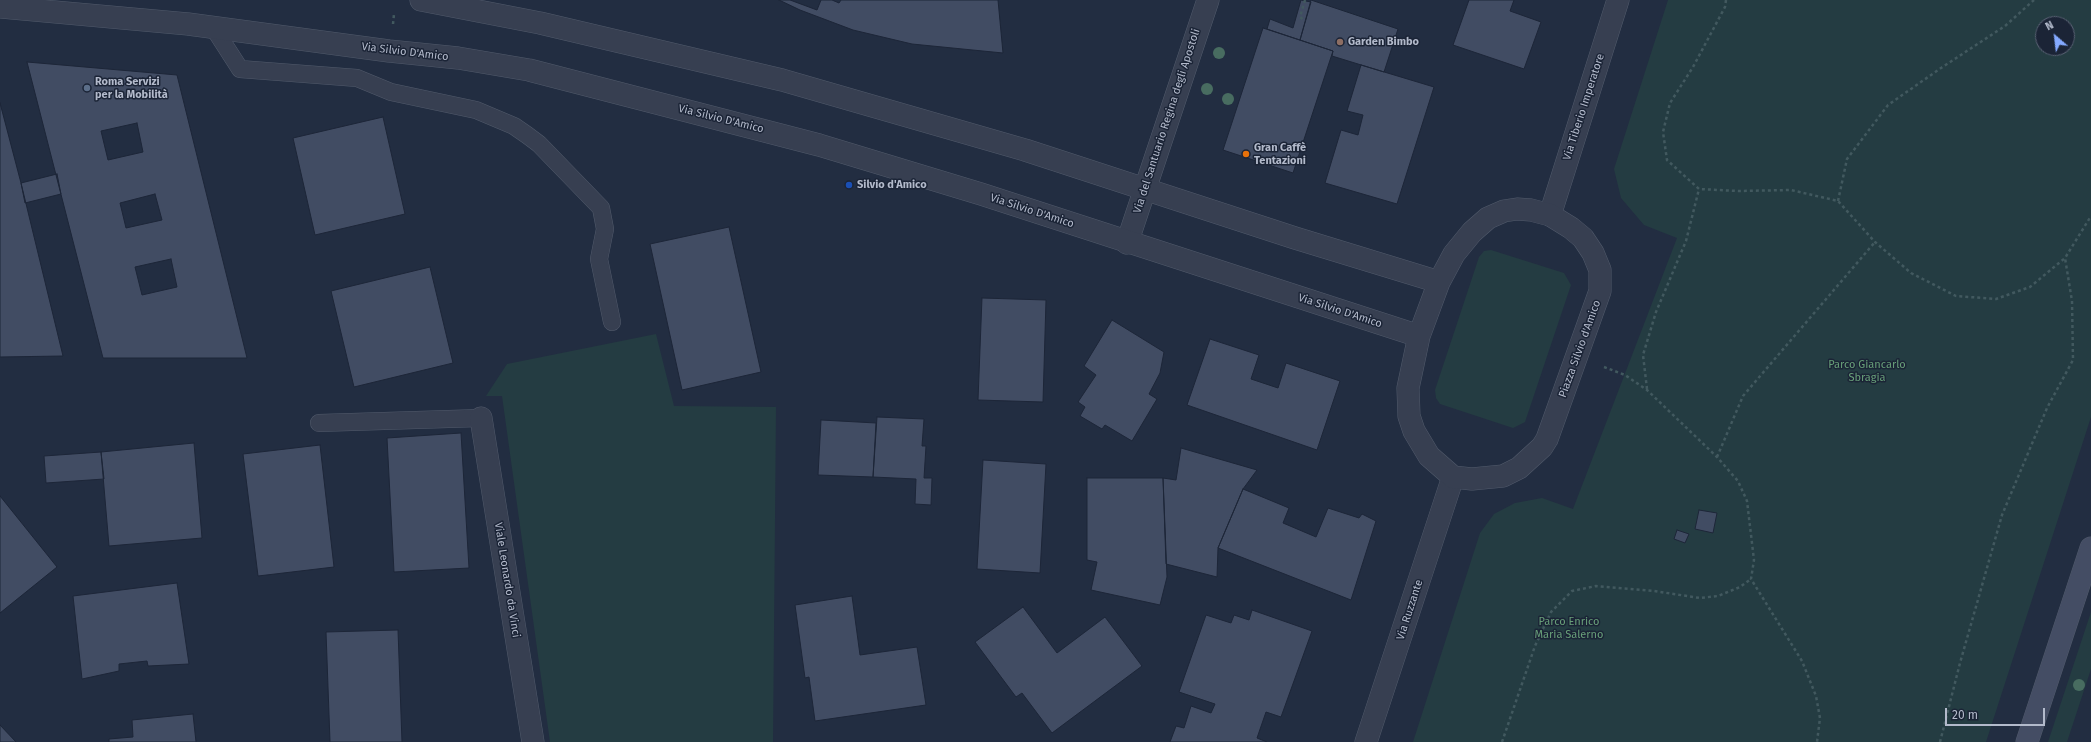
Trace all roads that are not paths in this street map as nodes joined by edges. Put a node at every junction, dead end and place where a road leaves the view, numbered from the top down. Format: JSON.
{"nodes":[{"id":1,"x":421,"y":0,"type":"edge"},
{"id":2,"x":1208,"y":0,"type":"edge"},
{"id":3,"x":1618,"y":0,"type":"edge"},
{"id":4,"x":0,"y":6,"type":"edge"},
{"id":5,"x":213,"y":27,"type":"junction"},
{"id":6,"x":1145,"y":188,"type":"junction"},
{"id":7,"x":1550,"y":215,"type":"junction"},
{"id":8,"x":1127,"y":243,"type":"junction"},
{"id":9,"x":1438,"y":282,"type":"junction"},
{"id":10,"x":612,"y":322,"type":"dead end"},
{"id":11,"x":1419,"y":336,"type":"junction"},
{"id":12,"x":481,"y":418,"type":"joint"},
{"id":13,"x":319,"y":423,"type":"dead end"},
{"id":14,"x":1453,"y":477,"type":"junction"},
{"id":15,"x":2091,"y":548,"type":"edge"},
{"id":16,"x":533,"y":742,"type":"edge"},
{"id":17,"x":1366,"y":742,"type":"edge"},
{"id":18,"x":2027,"y":742,"type":"edge"}],
"edges":[{"from":1,"to":6,"type":"street"},
{"from":2,"to":6,"type":"street","name":"Via del Santuario Regina degli Apostoli"},
{"from":3,"to":7,"type":"street","name":"Via Tiberio Imperatore"},
{"from":4,"to":5,"type":"street","name":"Via Silvio D'Amico"},
{"from":5,"to":8,"type":"street","name":"Via Silvio D'Amico"},
{"from":5,"to":10,"type":"lane"},
{"from":6,"to":8,"type":"street","name":"Via del Santuario Regina degli Apostoli"},
{"from":6,"to":9,"type":"street"},
{"from":7,"to":9,"type":"street","name":"Piazza Silvio d'Amico"},
{"from":7,"to":14,"type":"street","name":"Piazza Silvio d'Amico"},
{"from":8,"to":11,"type":"street","name":"Via Silvio D'Amico"},
{"from":9,"to":11,"type":"street","name":"Piazza Silvio d'Amico"},
{"from":11,"to":14,"type":"street","name":"Piazza Silvio d'Amico"},
{"from":12,"to":13,"type":"lane"},
{"from":12,"to":16,"type":"street","name":"Viale Leonardo da Vinci"},
{"from":14,"to":17,"type":"street","name":"Via Ruzzante"},
{"from":15,"to":18,"type":"main road"}]}
